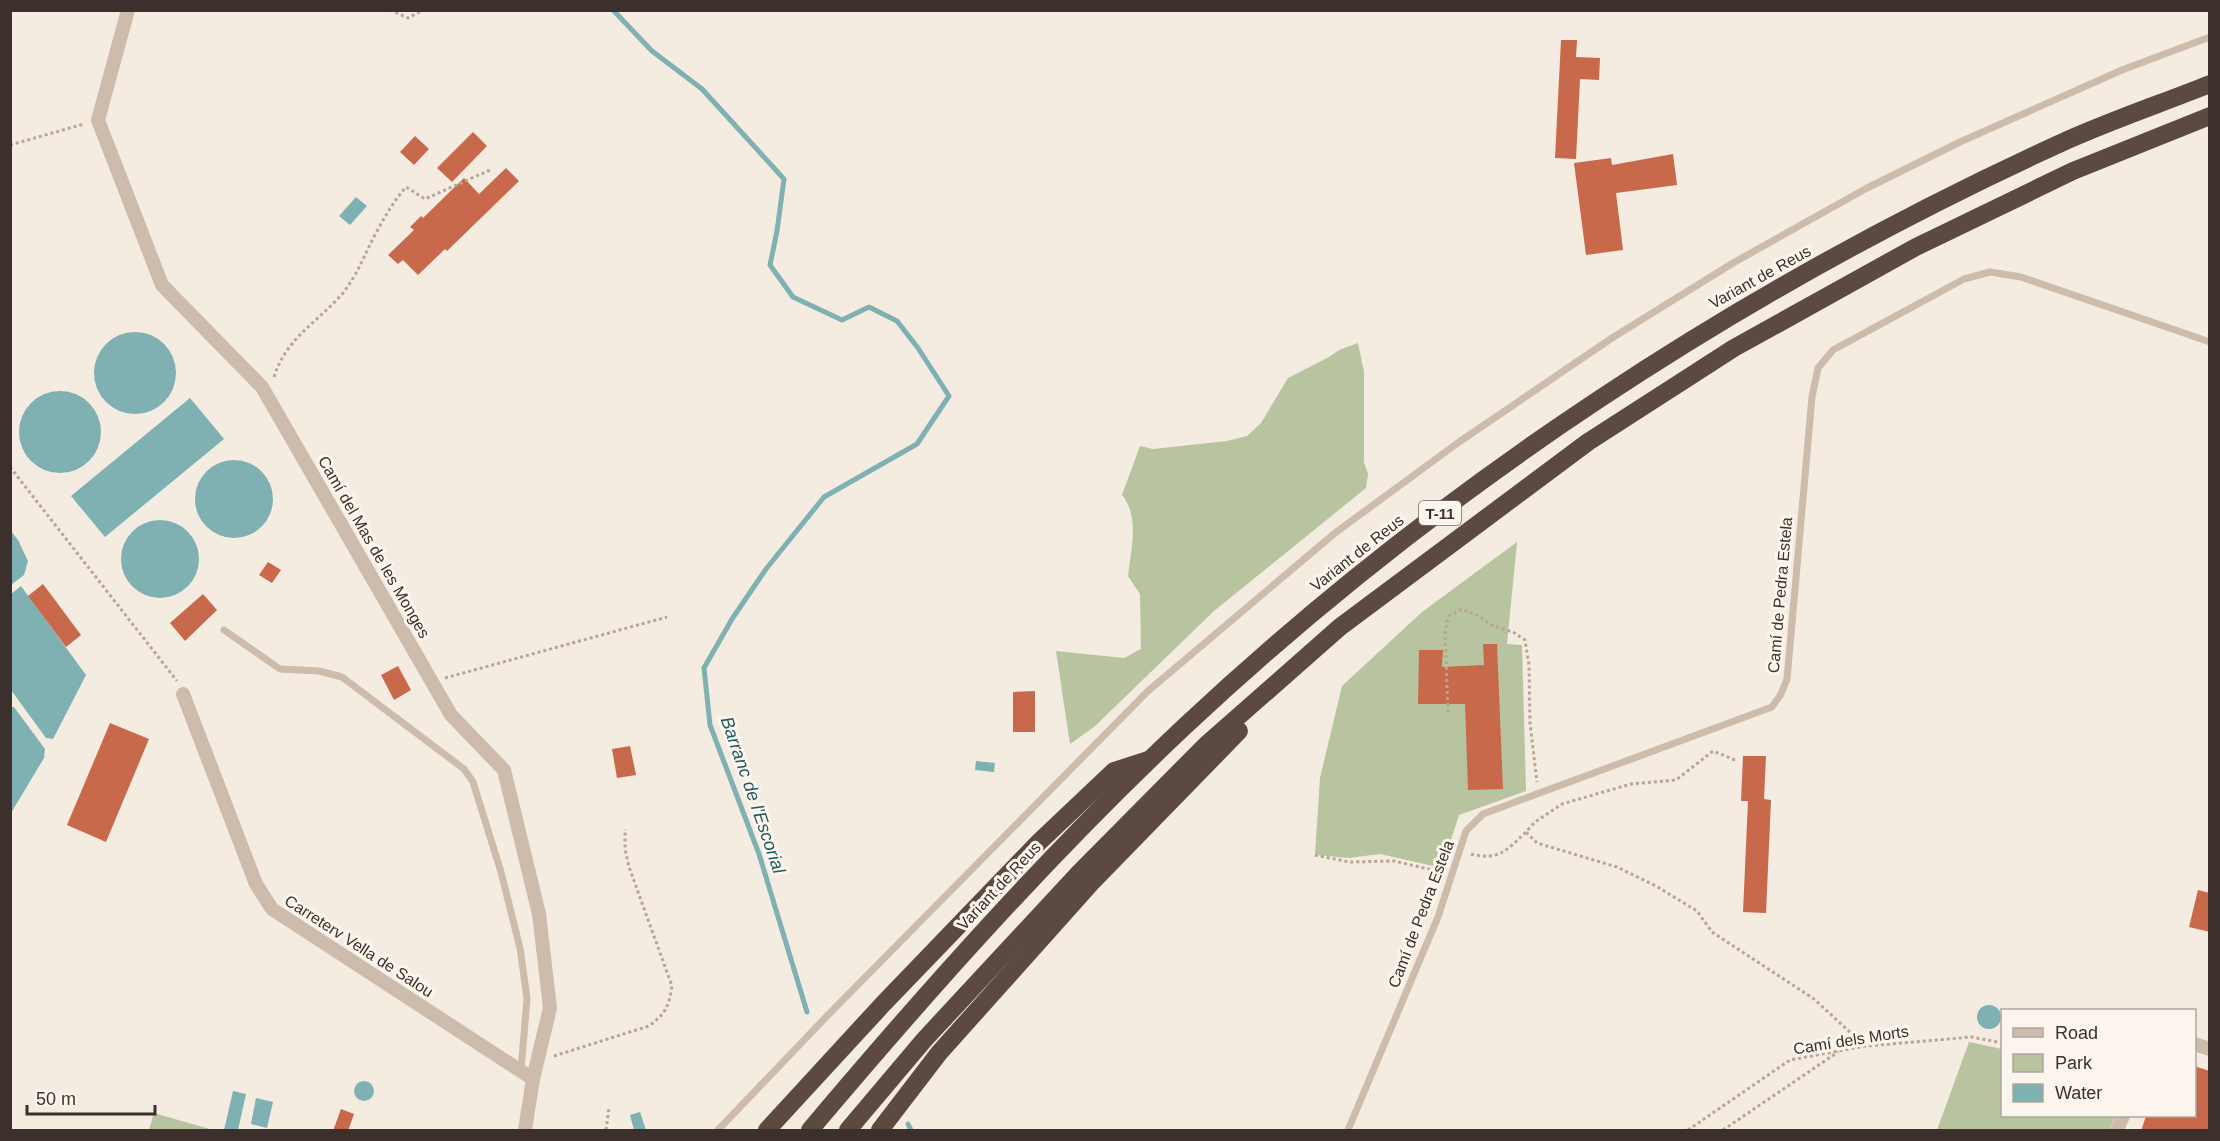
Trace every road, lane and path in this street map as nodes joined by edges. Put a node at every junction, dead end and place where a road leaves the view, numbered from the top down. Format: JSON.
{"nodes":[{"id":1,"x":128,"y":10,"type":"edge"},
{"id":2,"x":390,"y":10,"type":"edge"},
{"id":3,"x":423,"y":10,"type":"edge"},
{"id":4,"x":2210,"y":37,"type":"edge"},
{"id":5,"x":2210,"y":84,"type":"edge"},
{"id":6,"x":2210,"y":116,"type":"edge"},
{"id":7,"x":98,"y":120,"type":"junction"},
{"id":8,"x":10,"y":145,"type":"edge"},
{"id":9,"x":490,"y":170,"type":"dead end"},
{"id":10,"x":2210,"y":342,"type":"edge"},
{"id":11,"x":268,"y":396,"type":"junction"},
{"id":12,"x":10,"y":467,"type":"edge"},
{"id":13,"x":667,"y":617,"type":"dead end"},
{"id":14,"x":1340,"y":627,"type":"junction"},
{"id":15,"x":224,"y":630,"type":"dead end"},
{"id":16,"x":432,"y":682,"type":"junction"},
{"id":17,"x":183,"y":693,"type":"joint"},
{"id":18,"x":1448,"y":712,"type":"dead end"},
{"id":19,"x":1152,"y":758,"type":"junction"},
{"id":20,"x":1735,"y":760,"type":"dead end"},
{"id":21,"x":1538,"y":793,"type":"junction"},
{"id":22,"x":625,"y":829,"type":"dead end"},
{"id":23,"x":1526,"y":832,"type":"junction"},
{"id":24,"x":1459,"y":852,"type":"junction"},
{"id":25,"x":1315,"y":855,"type":"dead end"},
{"id":26,"x":1452,"y":874,"type":"junction"},
{"id":27,"x":2001,"y":1043,"type":"edge"},
{"id":28,"x":1865,"y":1046,"type":"junction"},
{"id":29,"x":1839,"y":1051,"type":"junction"},
{"id":30,"x":538,"y":1060,"type":"junction"},
{"id":31,"x":527,"y":1075,"type":"junction"},
{"id":32,"x":609,"y":1108,"type":"dead end"},
{"id":33,"x":2123,"y":1117,"type":"edge"},
{"id":34,"x":525,"y":1131,"type":"edge"},
{"id":35,"x":606,"y":1131,"type":"edge"},
{"id":36,"x":718,"y":1131,"type":"edge"},
{"id":37,"x":767,"y":1131,"type":"edge"},
{"id":38,"x":810,"y":1131,"type":"edge"},
{"id":39,"x":848,"y":1131,"type":"edge"},
{"id":40,"x":880,"y":1131,"type":"edge"},
{"id":41,"x":1348,"y":1131,"type":"edge"},
{"id":42,"x":1688,"y":1131,"type":"edge"},
{"id":43,"x":1723,"y":1131,"type":"edge"},
{"id":44,"x":2117,"y":1131,"type":"edge"}],
"edges":[{"from":1,"to":7,"type":"street"},
{"from":2,"to":3,"type":"path"},
{"from":4,"to":36,"type":"lane"},
{"from":5,"to":19,"type":"highway","name":"Variant de Reus","number":"T-11"},
{"from":6,"to":14,"type":"highway","number":"T-11"},
{"from":7,"to":8,"type":"path"},
{"from":7,"to":11,"type":"street","name":"Camí del Mas de les Monges"},
{"from":9,"to":11,"type":"path"},
{"from":10,"to":21,"type":"lane","name":"Camí de Pedra Estela"},
{"from":11,"to":16,"type":"street","name":"Camí del Mas de les Monges"},
{"from":12,"to":17,"type":"path"},
{"from":13,"to":16,"type":"path"},
{"from":14,"to":39,"type":"highway","number":"T-11"},
{"from":14,"to":40,"type":"highway"},
{"from":15,"to":31,"type":"lane"},
{"from":16,"to":30,"type":"street","name":"Camí del Mas de les Monges"},
{"from":17,"to":31,"type":"street","name":"Carreterv Vella de Salou"},
{"from":18,"to":21,"type":"path"},
{"from":19,"to":37,"type":"highway"},
{"from":19,"to":38,"type":"highway","name":"Variant de Reus","number":"T-11"},
{"from":20,"to":23,"type":"path"},
{"from":21,"to":24,"type":"lane","name":"Camí de Pedra Estela"},
{"from":22,"to":30,"type":"path"},
{"from":23,"to":24,"type":"path"},
{"from":23,"to":28,"type":"path"},
{"from":24,"to":26,"type":"lane","name":"Camí de Pedra Estela"},
{"from":25,"to":26,"type":"path"},
{"from":26,"to":41,"type":"lane","name":"Camí de Pedra Estela"},
{"from":27,"to":28,"type":"path","name":"Camí dels Morts"},
{"from":28,"to":29,"type":"path","name":"Camí dels Morts"},
{"from":29,"to":42,"type":"path","name":"Camí dels Morts"},
{"from":29,"to":43,"type":"path"},
{"from":30,"to":31,"type":"street","name":"Camí del Mas de les Monges"},
{"from":31,"to":34,"type":"street","name":"Camí del Mas de les Monges"},
{"from":32,"to":35,"type":"path"},
{"from":33,"to":44,"type":"street"}]}
